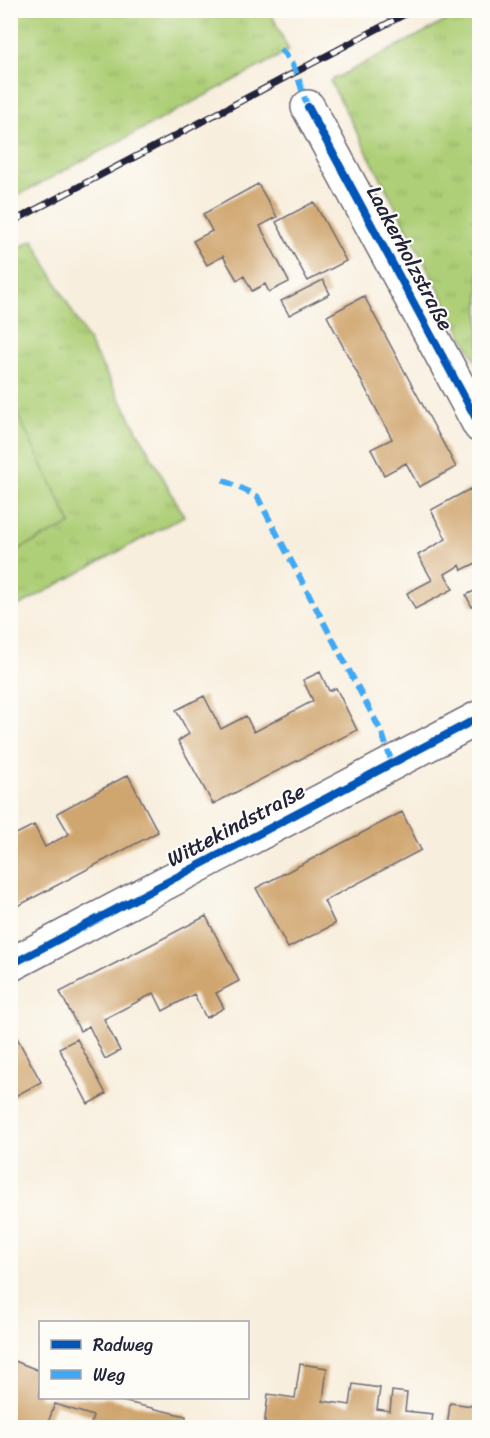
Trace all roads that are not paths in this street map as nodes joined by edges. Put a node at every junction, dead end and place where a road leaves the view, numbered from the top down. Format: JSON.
{"nodes":[{"id":1,"x":308,"y":107,"type":"dead end"},
{"id":2,"x":480,"y":426,"type":"edge"},
{"id":3,"x":480,"y":717,"type":"edge"},
{"id":4,"x":10,"y":965,"type":"edge"}],
"edges":[{"from":1,"to":2,"type":"main road","name":"Laakerholzstraße"},
{"from":3,"to":4,"type":"main road","name":"Wittekindstraße"}]}
